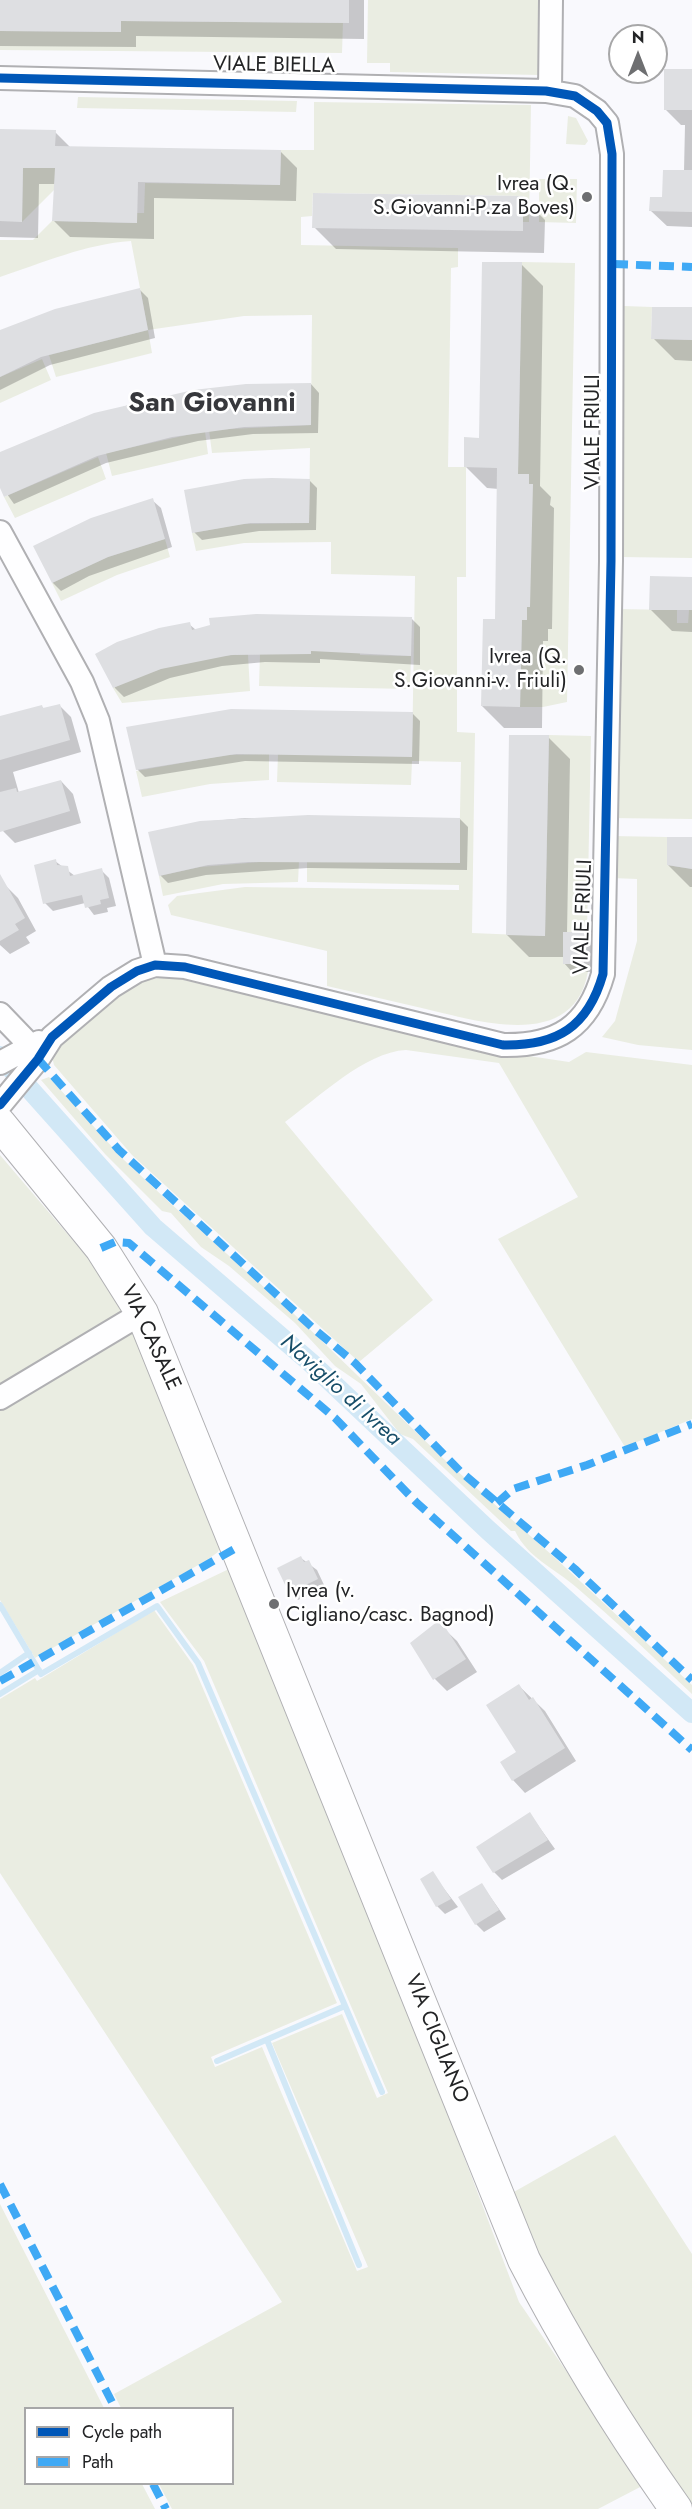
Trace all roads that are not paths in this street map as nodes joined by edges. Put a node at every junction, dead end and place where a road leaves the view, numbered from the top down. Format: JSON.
{"nodes":[{"id":1,"x":551,"y":0,"type":"edge"},
{"id":2,"x":0,"y":78,"type":"edge"},
{"id":3,"x":548,"y":91,"type":"junction"},
{"id":4,"x":613,"y":264,"type":"joint"},
{"id":5,"x":0,"y":532,"type":"edge"},
{"id":6,"x":155,"y":965,"type":"junction"},
{"id":7,"x":0,"y":1014,"type":"edge"},
{"id":8,"x":32,"y":1053,"type":"junction"},
{"id":9,"x":0,"y":1063,"type":"edge"},
{"id":10,"x":2,"y":1109,"type":"edge"},
{"id":11,"x":142,"y":1313,"type":"junction"},
{"id":12,"x":0,"y":1398,"type":"edge"},
{"id":13,"x":238,"y":1547,"type":"joint"},
{"id":14,"x":676,"y":2509,"type":"edge"}],
"edges":[{"from":1,"to":3,"type":"street"},
{"from":2,"to":3,"type":"street","name":"VIALE BIELLA"},
{"from":3,"to":4,"type":"street","name":"VIALE BIELLA"},
{"from":4,"to":6,"type":"street","name":"VIALE FRIULI"},
{"from":5,"to":6,"type":"street"},
{"from":6,"to":8,"type":"street","name":"VIALE FRIULI"},
{"from":7,"to":8,"type":"street"},
{"from":8,"to":9,"type":"street","name":"VIALE FRIULI"},
{"from":8,"to":10,"type":"street","name":"VIALE FRIULI"},
{"from":10,"to":11,"type":"main road","name":"VIA CASALE"},
{"from":11,"to":12,"type":"street"},
{"from":11,"to":13,"type":"main road","name":"VIA CASALE"},
{"from":13,"to":14,"type":"main road","name":"VIA CIGLIANO"}]}
